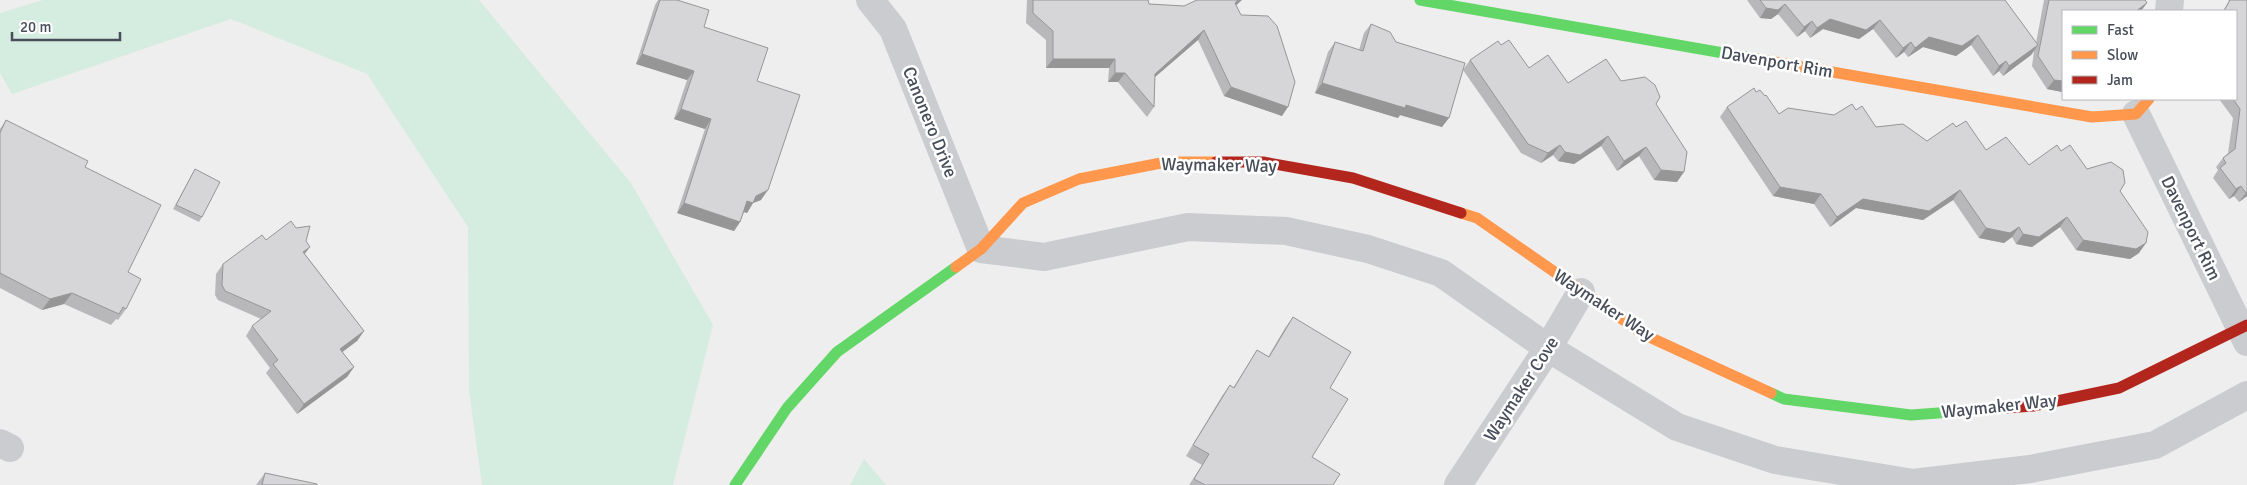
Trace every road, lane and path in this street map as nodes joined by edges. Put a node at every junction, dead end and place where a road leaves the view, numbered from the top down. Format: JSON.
{"nodes":[{"id":1,"x":870,"y":0,"type":"edge"},
{"id":2,"x":1420,"y":0,"type":"edge"},
{"id":3,"x":2142,"y":107,"type":"edge"},
{"id":4,"x":982,"y":249,"type":"junction"},
{"id":5,"x":1581,"y":292,"type":"junction"},
{"id":6,"x":2245,"y":332,"type":"edge"},
{"id":7,"x":1548,"y":348,"type":"junction"},
{"id":8,"x":2247,"y":396,"type":"edge"},
{"id":9,"x":735,"y":485,"type":"edge"},
{"id":10,"x":1458,"y":485,"type":"edge"}],
"edges":[{"from":1,"to":4,"type":"street","name":"Canonero Drive"},
{"from":2,"to":3,"type":"street","name":"Davenport Rim"},
{"from":3,"to":6,"type":"street","name":"Davenport Rim"},
{"from":4,"to":5,"type":"street","name":"Waymaker Way"},
{"from":4,"to":7,"type":"street"},
{"from":4,"to":9,"type":"street","name":"Waymaker Way"},
{"from":5,"to":6,"type":"street","name":"Waymaker Way"},
{"from":5,"to":7,"type":"street","name":"Waymaker Cove"},
{"from":7,"to":8,"type":"street"},
{"from":7,"to":10,"type":"street","name":"Waymaker Cove"}]}
